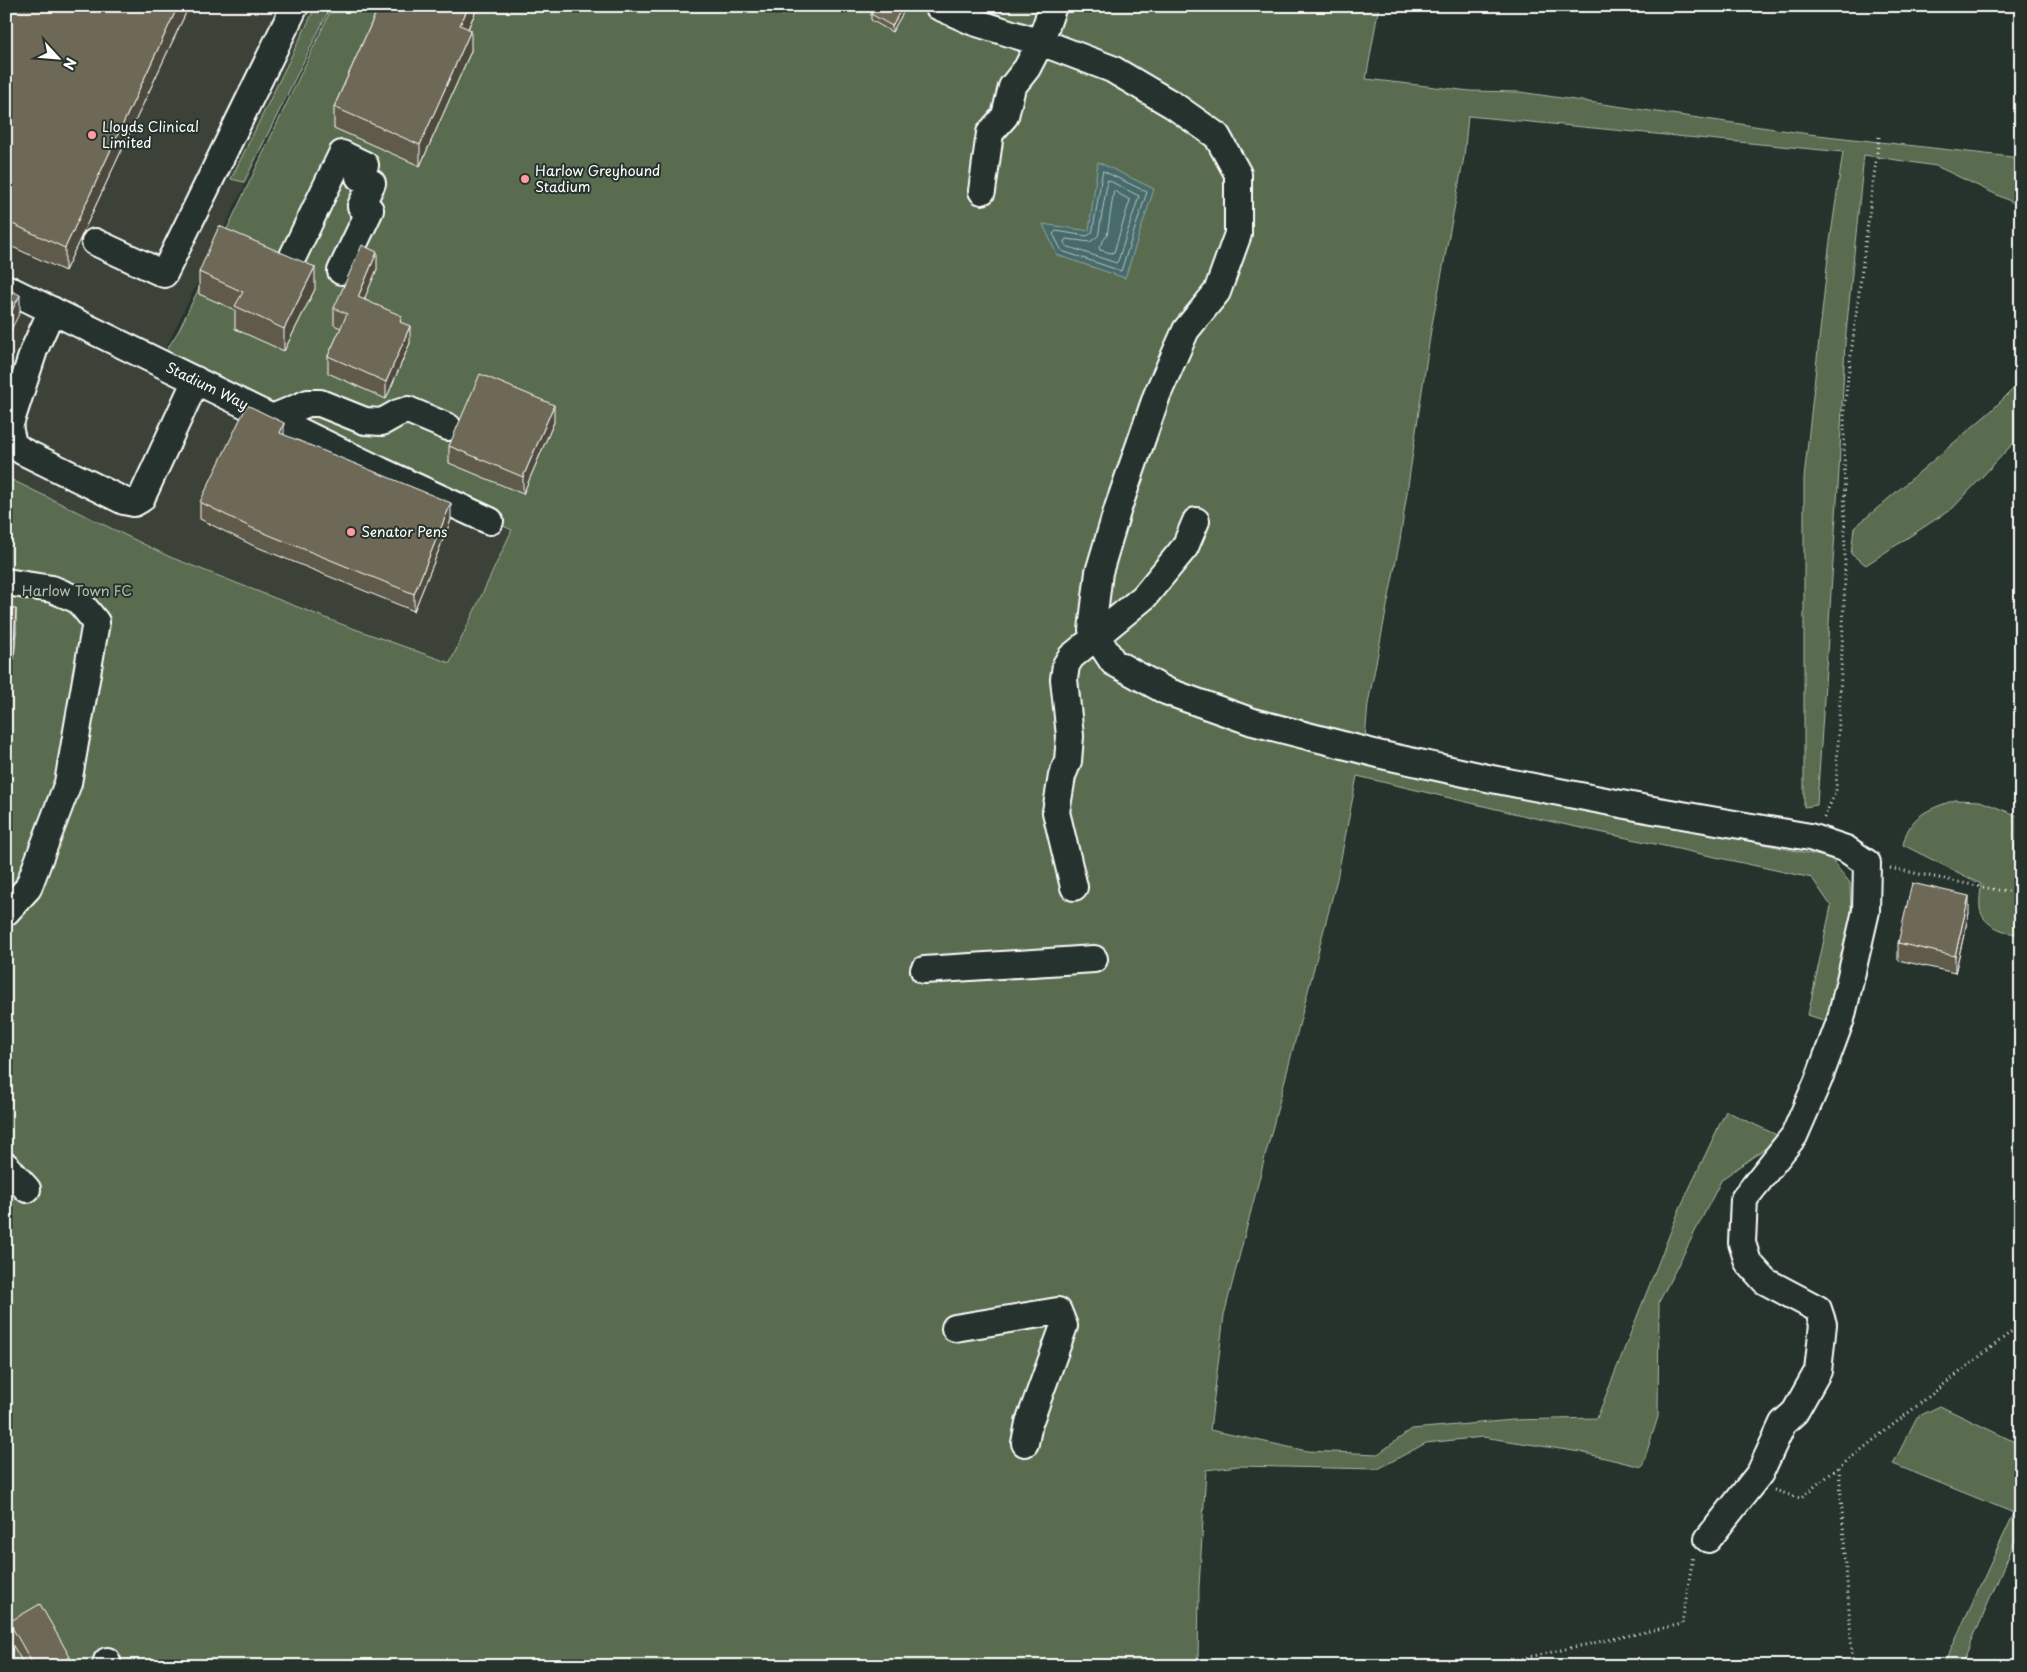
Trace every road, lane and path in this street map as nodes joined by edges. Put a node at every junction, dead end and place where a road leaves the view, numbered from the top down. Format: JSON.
{"nodes":[{"id":1,"x":295,"y":6,"type":"edge"},
{"id":2,"x":938,"y":6,"type":"edge"},
{"id":3,"x":1053,"y":6,"type":"edge"},
{"id":4,"x":1040,"y":43,"type":"junction"},
{"id":5,"x":1879,"y":137,"type":"dead end"},
{"id":6,"x":982,"y":191,"type":"dead end"},
{"id":7,"x":95,"y":242,"type":"dead end"},
{"id":8,"x":293,"y":256,"type":"edge"},
{"id":9,"x":341,"y":272,"type":"dead end"},
{"id":10,"x":6,"y":288,"type":"edge"},
{"id":11,"x":52,"y":310,"type":"junction"},
{"id":12,"x":196,"y":380,"type":"junction"},
{"id":13,"x":272,"y":418,"type":"junction"},
{"id":14,"x":448,"y":428,"type":"dead end"},
{"id":15,"x":490,"y":521,"type":"dead end"},
{"id":16,"x":1196,"y":521,"type":"dead end"},
{"id":17,"x":6,"y":582,"type":"edge"},
{"id":18,"x":1096,"y":637,"type":"junction"},
{"id":19,"x":1810,"y":837,"type":"junction"},
{"id":20,"x":1867,"y":863,"type":"junction"},
{"id":21,"x":1074,"y":887,"type":"dead end"},
{"id":22,"x":2021,"y":892,"type":"edge"},
{"id":23,"x":6,"y":912,"type":"edge"},
{"id":24,"x":1094,"y":959,"type":"dead end"},
{"id":25,"x":924,"y":970,"type":"dead end"},
{"id":26,"x":6,"y":1166,"type":"edge"},
{"id":27,"x":26,"y":1189,"type":"dead end"},
{"id":28,"x":2021,"y":1324,"type":"edge"},
{"id":29,"x":955,"y":1328,"type":"dead end"},
{"id":30,"x":1025,"y":1443,"type":"dead end"},
{"id":31,"x":1839,"y":1467,"type":"junction"},
{"id":32,"x":1752,"y":1484,"type":"junction"},
{"id":33,"x":1708,"y":1539,"type":"joint"},
{"id":34,"x":1487,"y":1666,"type":"edge"},
{"id":35,"x":1853,"y":1666,"type":"edge"}],
"edges":[{"from":1,"to":7,"type":"street"},
{"from":2,"to":4,"type":"street"},
{"from":3,"to":4,"type":"street"},
{"from":4,"to":6,"type":"street"},
{"from":4,"to":18,"type":"street"},
{"from":5,"to":19,"type":"path"},
{"from":8,"to":9,"type":"street"},
{"from":10,"to":11,"type":"street","name":"Stadium Way"},
{"from":11,"to":12,"type":"street","name":"Stadium Way"},
{"from":11,"to":12,"type":"street"},
{"from":12,"to":13,"type":"street","name":"Stadium Way"},
{"from":13,"to":14,"type":"street"},
{"from":13,"to":15,"type":"street","name":"Stadium Way"},
{"from":16,"to":18,"type":"street"},
{"from":17,"to":23,"type":"street"},
{"from":18,"to":19,"type":"street"},
{"from":18,"to":21,"type":"street"},
{"from":19,"to":20,"type":"street"},
{"from":20,"to":22,"type":"path"},
{"from":20,"to":32,"type":"street"},
{"from":24,"to":25,"type":"street"},
{"from":26,"to":27,"type":"street"},
{"from":28,"to":31,"type":"path"},
{"from":29,"to":30,"type":"street"},
{"from":31,"to":32,"type":"path"},
{"from":31,"to":35,"type":"path"},
{"from":32,"to":33,"type":"street"},
{"from":33,"to":34,"type":"path"}]}
